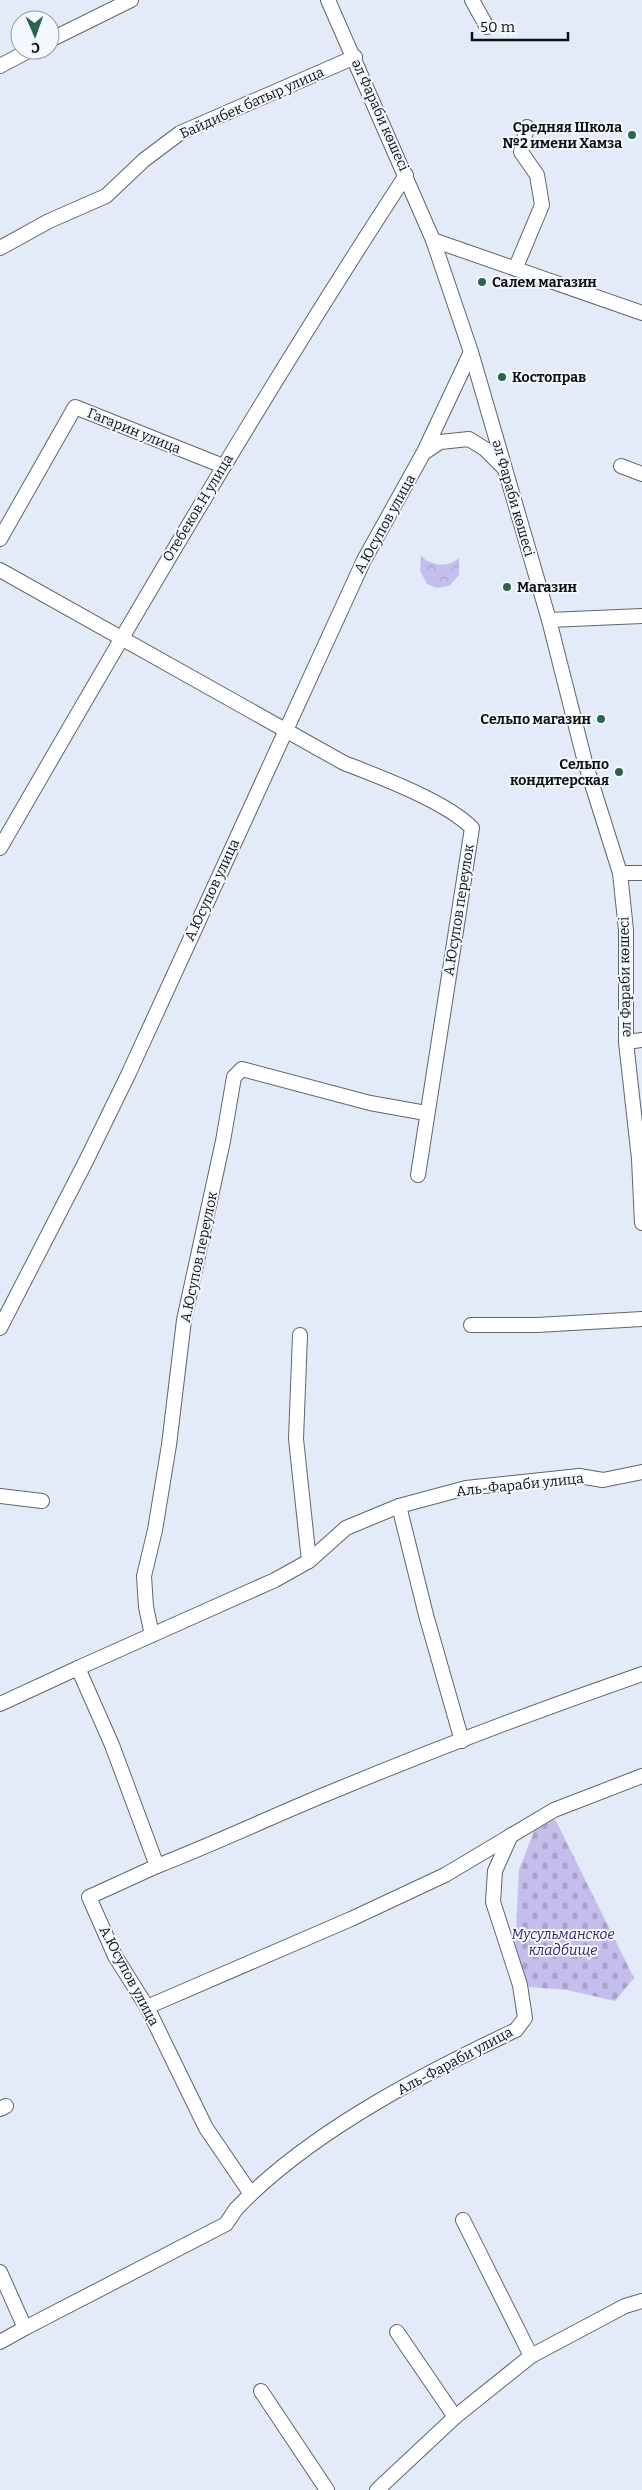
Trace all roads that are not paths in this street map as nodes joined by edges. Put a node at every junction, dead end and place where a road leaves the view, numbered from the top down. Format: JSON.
{"nodes":[{"id":1,"x":131,"y":0,"type":"edge"},
{"id":2,"x":328,"y":0,"type":"edge"},
{"id":3,"x":472,"y":0,"type":"edge"},
{"id":4,"x":487,"y":27,"type":"dead end"},
{"id":5,"x":60,"y":35,"type":"edge"},
{"id":6,"x":355,"y":58,"type":"junction"},
{"id":7,"x":526,"y":127,"type":"dead end"},
{"id":8,"x":406,"y":175,"type":"junction"},
{"id":9,"x":433,"y":240,"type":"junction"},
{"id":10,"x":0,"y":248,"type":"edge"},
{"id":11,"x":516,"y":267,"type":"junction"},
{"id":12,"x":642,"y":313,"type":"edge"},
{"id":13,"x":471,"y":352,"type":"junction"},
{"id":14,"x":424,"y":452,"type":"junction"},
{"id":15,"x":223,"y":466,"type":"junction"},
{"id":16,"x":621,"y":466,"type":"dead end"},
{"id":17,"x":504,"y":468,"type":"junction"},
{"id":18,"x":642,"y":474,"type":"edge"},
{"id":19,"x":0,"y":539,"type":"edge"},
{"id":20,"x":0,"y":570,"type":"edge"},
{"id":21,"x":642,"y":616,"type":"edge"},
{"id":22,"x":549,"y":620,"type":"junction"},
{"id":23,"x":122,"y":637,"type":"junction"},
{"id":24,"x":285,"y":731,"type":"junction"},
{"id":25,"x":0,"y":848,"type":"edge"},
{"id":26,"x":620,"y":873,"type":"junction"},
{"id":27,"x":642,"y":873,"type":"edge"},
{"id":28,"x":642,"y":1040,"type":"edge"},
{"id":29,"x":626,"y":1042,"type":"junction"},
{"id":30,"x":426,"y":1112,"type":"junction"},
{"id":31,"x":418,"y":1175,"type":"dead end"},
{"id":32,"x":642,"y":1223,"type":"edge"},
{"id":33,"x":642,"y":1318,"type":"edge"},
{"id":34,"x":471,"y":1325,"type":"dead end"},
{"id":35,"x":0,"y":1328,"type":"edge"},
{"id":36,"x":300,"y":1335,"type":"dead end"},
{"id":37,"x":642,"y":1472,"type":"edge"},
{"id":38,"x":0,"y":1496,"type":"edge"},
{"id":39,"x":42,"y":1501,"type":"dead end"},
{"id":40,"x":399,"y":1506,"type":"junction"},
{"id":41,"x":309,"y":1560,"type":"junction"},
{"id":42,"x":152,"y":1635,"type":"junction"},
{"id":43,"x":78,"y":1668,"type":"junction"},
{"id":44,"x":642,"y":1674,"type":"edge"},
{"id":45,"x":0,"y":1704,"type":"edge"},
{"id":46,"x":462,"y":1741,"type":"junction"},
{"id":47,"x":642,"y":1776,"type":"edge"},
{"id":48,"x":510,"y":1835,"type":"junction"},
{"id":49,"x":157,"y":1866,"type":"junction"},
{"id":50,"x":147,"y":2007,"type":"junction"},
{"id":51,"x":251,"y":2194,"type":"junction"},
{"id":52,"x":463,"y":2220,"type":"dead end"},
{"id":53,"x":0,"y":2272,"type":"edge"},
{"id":54,"x":642,"y":2301,"type":"edge"},
{"id":55,"x":25,"y":2328,"type":"junction"},
{"id":56,"x":397,"y":2332,"type":"dead end"},
{"id":57,"x":0,"y":2342,"type":"edge"},
{"id":58,"x":531,"y":2356,"type":"junction"},
{"id":59,"x":260,"y":2392,"type":"dead end"},
{"id":60,"x":455,"y":2417,"type":"junction"},
{"id":61,"x":384,"y":2488,"type":"edge"},
{"id":62,"x":327,"y":2490,"type":"edge"}],
"edges":[{"from":1,"to":5,"type":"street"},
{"from":2,"to":6,"type":"street","name":"әл Фараби көшесі"},
{"from":3,"to":4,"type":"street"},
{"from":6,"to":8,"type":"street","name":"әл Фараби көшесі"},
{"from":6,"to":10,"type":"street","name":"Байдибек батыр улица"},
{"from":7,"to":11,"type":"street"},
{"from":8,"to":9,"type":"street","name":"әл Фараби көшесі"},
{"from":8,"to":15,"type":"street","name":"Отебеков.Н улица"},
{"from":9,"to":11,"type":"street"},
{"from":9,"to":13,"type":"street","name":"әл Фараби көшесі"},
{"from":11,"to":12,"type":"street"},
{"from":13,"to":14,"type":"street","name":"А.Юсупов улица"},
{"from":13,"to":17,"type":"street","name":"әл Фараби көшесі"},
{"from":14,"to":17,"type":"street"},
{"from":14,"to":24,"type":"street","name":"А.Юсупов улица"},
{"from":15,"to":19,"type":"street","name":"Гагарин улица"},
{"from":15,"to":23,"type":"street","name":"Отебеков.Н улица"},
{"from":16,"to":18,"type":"street"},
{"from":17,"to":22,"type":"street","name":"әл Фараби көшесі"},
{"from":20,"to":23,"type":"street"},
{"from":21,"to":22,"type":"street"},
{"from":22,"to":26,"type":"street","name":"әл Фараби көшесі"},
{"from":23,"to":24,"type":"street"},
{"from":23,"to":25,"type":"street","name":"Отебеков.Н улица"},
{"from":24,"to":30,"type":"street","name":"А.Юсупов переулок"},
{"from":24,"to":35,"type":"street","name":"А.Юсупов улица"},
{"from":26,"to":27,"type":"street"},
{"from":26,"to":29,"type":"street","name":"әл Фараби көшесі"},
{"from":28,"to":29,"type":"street"},
{"from":29,"to":32,"type":"street","name":"әл Фараби көшесі"},
{"from":30,"to":31,"type":"street","name":"А.Юсупов переулок"},
{"from":30,"to":42,"type":"street","name":"А.Юсупов переулок"},
{"from":33,"to":34,"type":"street"},
{"from":36,"to":41,"type":"street"},
{"from":37,"to":40,"type":"street","name":"Аль-Фараби улица"},
{"from":38,"to":39,"type":"street"},
{"from":40,"to":41,"type":"street","name":"Аль-Фараби улица"},
{"from":40,"to":46,"type":"street"},
{"from":41,"to":42,"type":"street","name":"Аль-Фараби улица"},
{"from":42,"to":43,"type":"street"},
{"from":43,"to":45,"type":"street"},
{"from":43,"to":49,"type":"street"},
{"from":44,"to":46,"type":"street"},
{"from":46,"to":49,"type":"street"},
{"from":47,"to":48,"type":"street"},
{"from":48,"to":50,"type":"street"},
{"from":48,"to":51,"type":"street","name":"Аль-Фараби улица"},
{"from":49,"to":50,"type":"street","name":"А.Юсупов улица"},
{"from":50,"to":51,"type":"street","name":"А.Юсупов улица"},
{"from":51,"to":55,"type":"street"},
{"from":52,"to":58,"type":"street"},
{"from":53,"to":55,"type":"street"},
{"from":54,"to":58,"type":"street"},
{"from":55,"to":57,"type":"street"},
{"from":56,"to":60,"type":"street"},
{"from":58,"to":60,"type":"street"},
{"from":59,"to":62,"type":"street"},
{"from":60,"to":61,"type":"street"}]}
